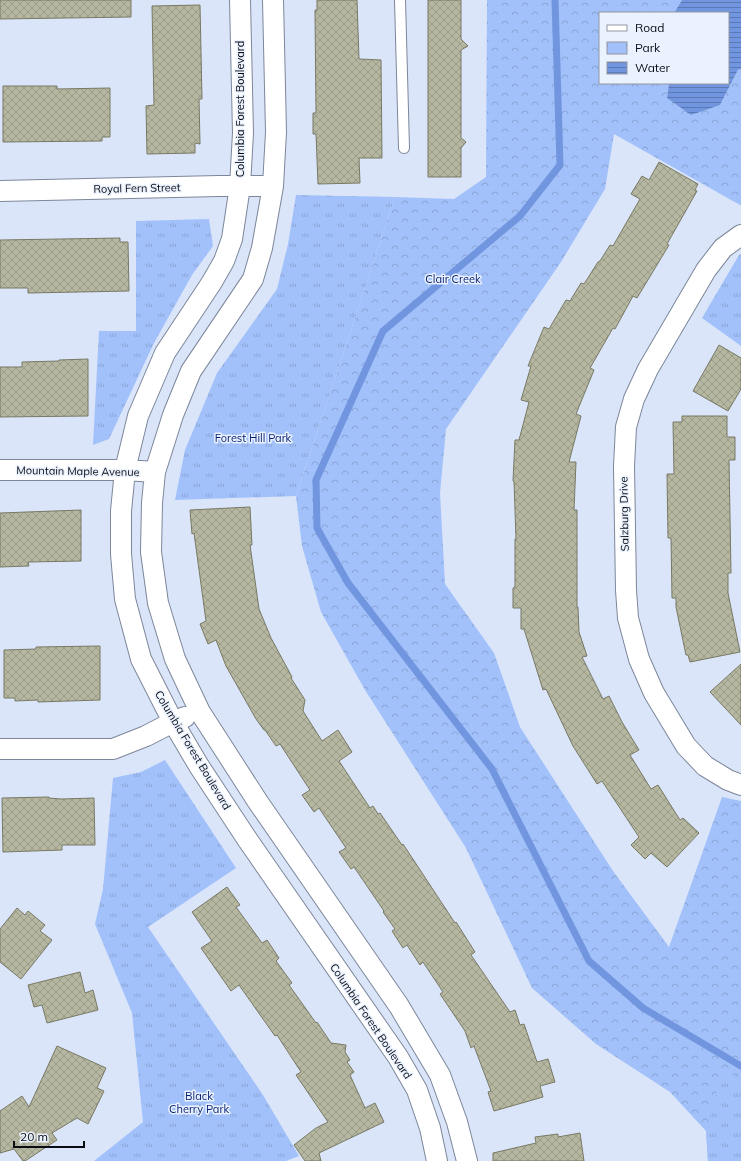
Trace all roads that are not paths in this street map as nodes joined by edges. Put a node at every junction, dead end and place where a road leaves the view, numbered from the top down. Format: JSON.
{"nodes":[{"id":1,"x":240,"y":0,"type":"edge"},
{"id":2,"x":273,"y":0,"type":"edge"},
{"id":3,"x":400,"y":0,"type":"edge"},
{"id":4,"x":404,"y":148,"type":"dead end"},
{"id":5,"x":240,"y":186,"type":"junction"},
{"id":6,"x":273,"y":186,"type":"junction"},
{"id":7,"x":0,"y":191,"type":"edge"},
{"id":8,"x":741,"y":235,"type":"edge"},
{"id":9,"x":0,"y":470,"type":"edge"},
{"id":10,"x":125,"y":470,"type":"junction"},
{"id":11,"x":155,"y":472,"type":"junction"},
{"id":12,"x":200,"y":712,"type":"junction"},
{"id":13,"x":173,"y":722,"type":"junction"},
{"id":14,"x":0,"y":749,"type":"edge"},
{"id":15,"x":741,"y":785,"type":"edge"},
{"id":16,"x":437,"y":1161,"type":"edge"},
{"id":17,"x":467,"y":1161,"type":"edge"}],
"edges":[{"from":1,"to":5,"type":"street","name":"Columbia Forest Boulevard"},
{"from":2,"to":6,"type":"street"},
{"from":3,"to":4,"type":"lane"},
{"from":5,"to":6,"type":"street","name":"Royal Fern Street"},
{"from":5,"to":7,"type":"street","name":"Royal Fern Street"},
{"from":5,"to":10,"type":"street","name":"Columbia Forest Boulevard"},
{"from":6,"to":11,"type":"street"},
{"from":8,"to":15,"type":"street","name":"Salzburg Drive"},
{"from":9,"to":10,"type":"street","name":"Mountain Maple Avenue"},
{"from":10,"to":11,"type":"street","name":"Mountain Maple Avenue"},
{"from":10,"to":13,"type":"street","name":"Columbia Forest Boulevard"},
{"from":11,"to":12,"type":"street"},
{"from":12,"to":13,"type":"street"},
{"from":12,"to":17,"type":"street"},
{"from":13,"to":14,"type":"street"},
{"from":13,"to":16,"type":"street","name":"Columbia Forest Boulevard"}]}
